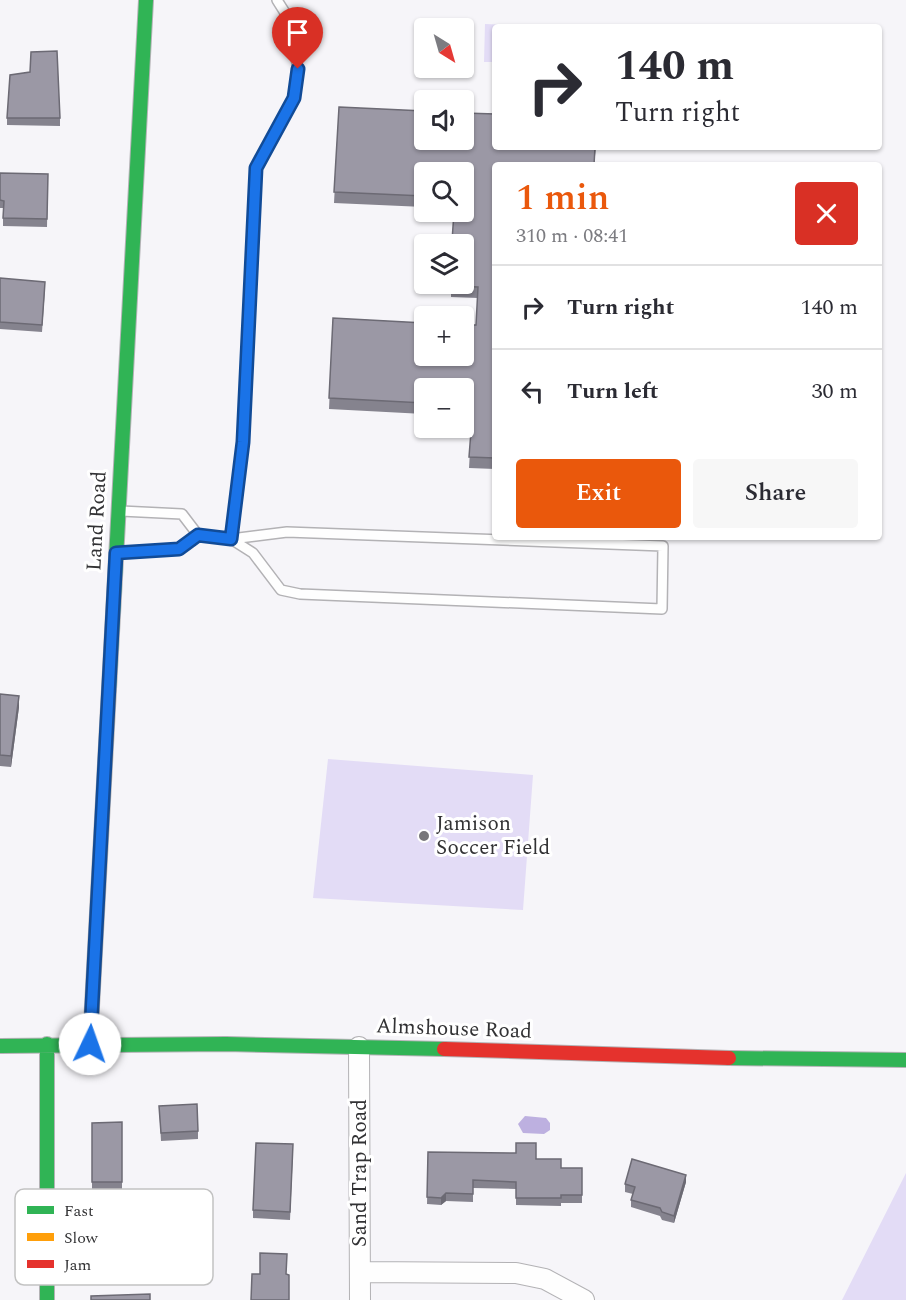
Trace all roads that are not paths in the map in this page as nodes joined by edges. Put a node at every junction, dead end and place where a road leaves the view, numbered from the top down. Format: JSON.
{"nodes":[{"id":1,"x":146,"y":0,"type":"edge"},
{"id":2,"x":277,"y":0,"type":"edge"},
{"id":3,"x":118,"y":511,"type":"junction"},
{"id":4,"x":198,"y":535,"type":"junction"},
{"id":5,"x":231,"y":539,"type":"junction"},
{"id":6,"x":492,"y":540,"type":"edge"},
{"id":7,"x":502,"y":540,"type":"edge"},
{"id":8,"x":116,"y":553,"type":"junction"},
{"id":9,"x":47,"y":1044,"type":"junction"},
{"id":10,"x":90,"y":1044,"type":"junction"},
{"id":11,"x":0,"y":1046,"type":"edge"},
{"id":12,"x":359,"y":1047,"type":"junction"},
{"id":13,"x":906,"y":1060,"type":"edge"},
{"id":14,"x":48,"y":1189,"type":"edge"},
{"id":15,"x":360,"y":1272,"type":"junction"},
{"id":16,"x":48,"y":1285,"type":"edge"},
{"id":17,"x":48,"y":1300,"type":"edge"},
{"id":18,"x":360,"y":1300,"type":"edge"},
{"id":19,"x":584,"y":1300,"type":"edge"}],
"edges":[{"from":1,"to":3,"type":"street","name":"Land Road"},
{"from":2,"to":5,"type":"lane"},
{"from":3,"to":4,"type":"lane"},
{"from":3,"to":8,"type":"street","name":"Land Road"},
{"from":4,"to":5,"type":"lane"},
{"from":4,"to":8,"type":"lane"},
{"from":5,"to":6,"type":"lane"},
{"from":5,"to":7,"type":"lane"},
{"from":8,"to":10,"type":"street","name":"Land Road"},
{"from":9,"to":10,"type":"street","name":"Almshouse Road"},
{"from":9,"to":11,"type":"street","name":"Almshouse Road"},
{"from":9,"to":14,"type":"street"},
{"from":10,"to":12,"type":"street","name":"Almshouse Road"},
{"from":12,"to":13,"type":"street","name":"Almshouse Road"},
{"from":12,"to":15,"type":"street","name":"Sand Trap Road"},
{"from":15,"to":18,"type":"street","name":"Sand Trap Road"},
{"from":15,"to":19,"type":"street"},
{"from":16,"to":17,"type":"street"}]}
